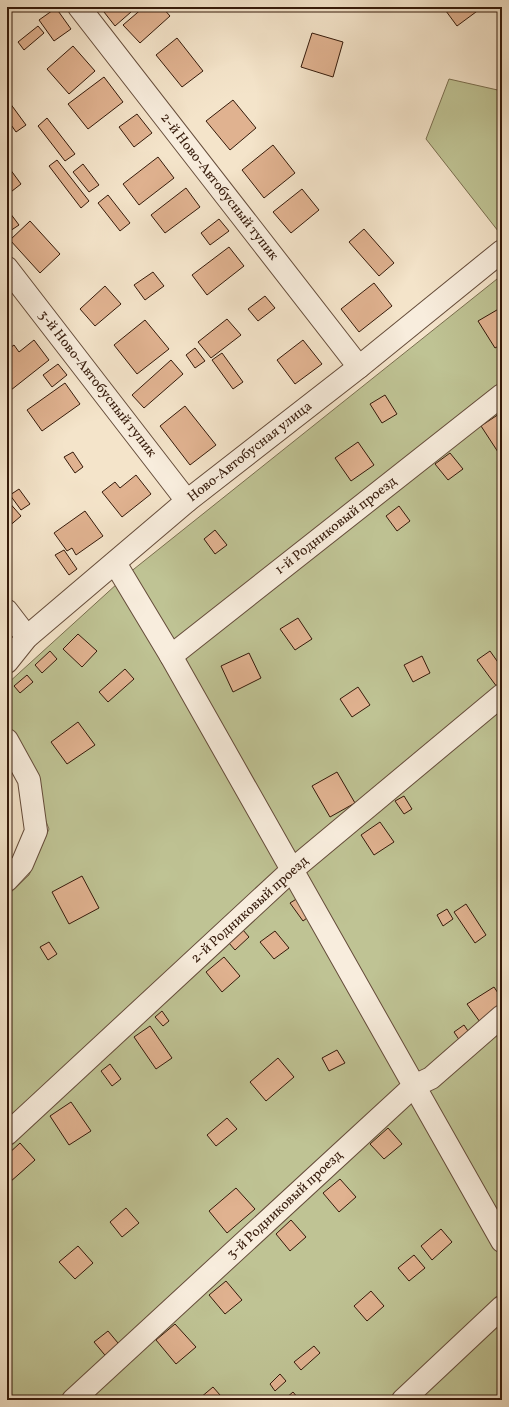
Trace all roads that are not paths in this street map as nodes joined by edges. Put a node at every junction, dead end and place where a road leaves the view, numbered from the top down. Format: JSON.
{"nodes":[{"id":1,"x":79,"y":7,"type":"edge"},
{"id":2,"x":502,"y":251,"type":"edge"},
{"id":3,"x":7,"y":268,"type":"edge"},
{"id":4,"x":359,"y":366,"type":"junction"},
{"id":5,"x":502,"y":395,"type":"edge"},
{"id":6,"x":187,"y":501,"type":"junction"},
{"id":7,"x":115,"y":563,"type":"junction"},
{"id":8,"x":7,"y":611,"type":"edge"},
{"id":9,"x":27,"y":637,"type":"junction"},
{"id":10,"x":171,"y":656,"type":"junction"},
{"id":11,"x":7,"y":662,"type":"edge"},
{"id":12,"x":502,"y":695,"type":"edge"},
{"id":13,"x":7,"y":740,"type":"edge"},
{"id":14,"x":292,"y":870,"type":"junction"},
{"id":15,"x":7,"y":880,"type":"edge"},
{"id":16,"x":502,"y":1016,"type":"edge"},
{"id":17,"x":414,"y":1086,"type":"junction"},
{"id":18,"x":7,"y":1134,"type":"edge"},
{"id":19,"x":502,"y":1241,"type":"edge"},
{"id":20,"x":502,"y":1307,"type":"edge"},
{"id":21,"x":73,"y":1400,"type":"edge"},
{"id":22,"x":403,"y":1400,"type":"edge"}],
"edges":[{"from":1,"to":4,"type":"street","name":"2-й Ново-Автобусный тупик"},
{"from":2,"to":4,"type":"street","name":"Ново-Автобусная улица"},
{"from":3,"to":6,"type":"street","name":"3-й Ново-Автобусный тупик"},
{"from":4,"to":6,"type":"street","name":"Ново-Автобусная улица"},
{"from":5,"to":10,"type":"street","name":"1-й Родниковый проезд"},
{"from":6,"to":7,"type":"street","name":"Ново-Автобусная улица"},
{"from":7,"to":9,"type":"street","name":"Ново-Автобусная улица"},
{"from":7,"to":10,"type":"street"},
{"from":8,"to":9,"type":"street"},
{"from":9,"to":11,"type":"street","name":"Ново-Автобусная улица"},
{"from":10,"to":14,"type":"street"},
{"from":12,"to":14,"type":"street","name":"2-й Родниковый проезд"},
{"from":13,"to":15,"type":"street"},
{"from":14,"to":17,"type":"street"},
{"from":14,"to":18,"type":"street","name":"2-й Родниковый проезд"},
{"from":16,"to":17,"type":"street","name":"3-й Родниковый проезд"},
{"from":17,"to":19,"type":"street"},
{"from":17,"to":21,"type":"street","name":"3-й Родниковый проезд"},
{"from":20,"to":22,"type":"street"}]}
